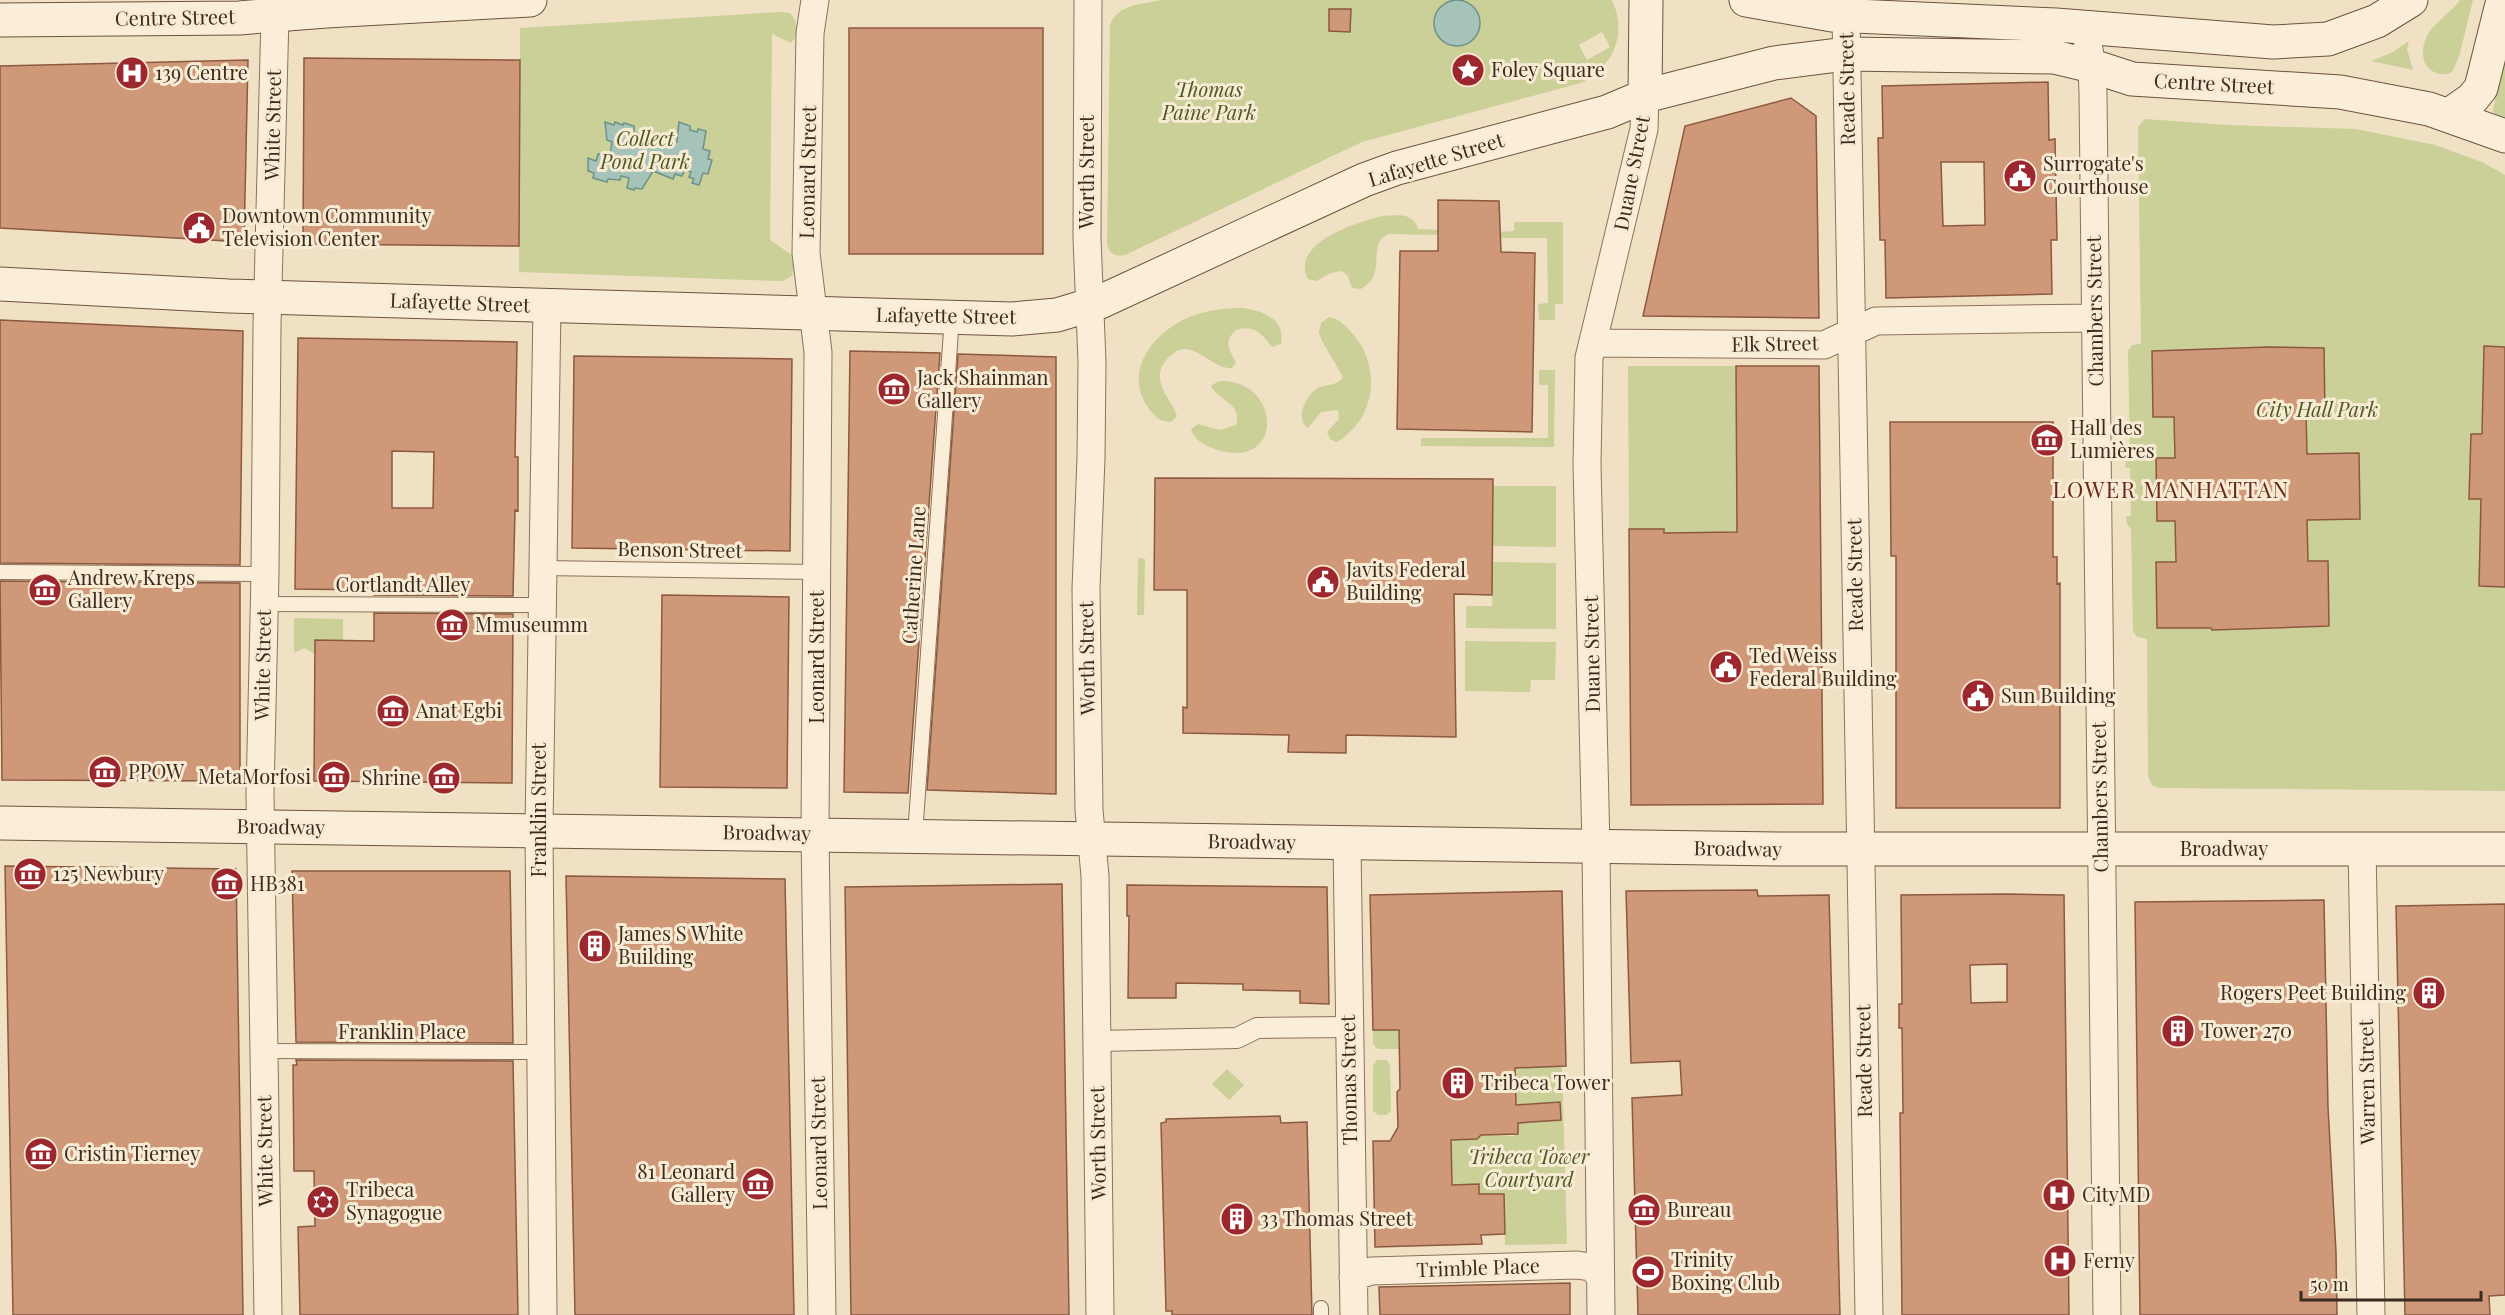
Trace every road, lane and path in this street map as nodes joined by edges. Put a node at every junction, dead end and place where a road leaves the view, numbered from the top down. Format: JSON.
{"nodes":[{"id":1,"x":530,"y":0,"type":"edge"},
{"id":2,"x":815,"y":0,"type":"edge"},
{"id":3,"x":1088,"y":0,"type":"edge"},
{"id":4,"x":1646,"y":0,"type":"edge"},
{"id":5,"x":1746,"y":0,"type":"edge"},
{"id":6,"x":2411,"y":0,"type":"edge"},
{"id":7,"x":2503,"y":0,"type":"edge"},
{"id":8,"x":275,"y":15,"type":"junction"},
{"id":9,"x":1846,"y":16,"type":"junction"},
{"id":10,"x":0,"y":20,"type":"edge"},
{"id":11,"x":2085,"y":27,"type":"junction"},
{"id":12,"x":1846,"y":54,"type":"junction"},
{"id":13,"x":2092,"y":66,"type":"junction"},
{"id":14,"x":1645,"y":96,"type":"junction"},
{"id":15,"x":2449,"y":114,"type":"junction"},
{"id":16,"x":2505,"y":136,"type":"edge"},
{"id":17,"x":0,"y":284,"type":"edge"},
{"id":18,"x":268,"y":297,"type":"junction"},
{"id":19,"x":548,"y":306,"type":"junction"},
{"id":20,"x":1090,"y":306,"type":"junction"},
{"id":21,"x":813,"y":314,"type":"junction"},
{"id":22,"x":952,"y":317,"type":"junction"},
{"id":23,"x":2095,"y":318,"type":"junction"},
{"id":24,"x":1851,"y":332,"type":"junction"},
{"id":25,"x":1593,"y":343,"type":"junction"},
{"id":26,"x":543,"y":568,"type":"junction"},
{"id":27,"x":0,"y":572,"type":"edge"},
{"id":28,"x":817,"y":572,"type":"junction"},
{"id":29,"x":265,"y":574,"type":"junction"},
{"id":30,"x":265,"y":604,"type":"junction"},
{"id":31,"x":542,"y":605,"type":"junction"},
{"id":32,"x":0,"y":823,"type":"edge"},
{"id":33,"x":260,"y":827,"type":"junction"},
{"id":34,"x":538,"y":829,"type":"junction"},
{"id":35,"x":815,"y":834,"type":"junction"},
{"id":36,"x":915,"y":835,"type":"junction"},
{"id":37,"x":1092,"y":840,"type":"junction"},
{"id":38,"x":1347,"y":844,"type":"junction"},
{"id":39,"x":1596,"y":847,"type":"junction"},
{"id":40,"x":2362,"y":848,"type":"junction"},
{"id":41,"x":2505,"y":849,"type":"edge"},
{"id":42,"x":1861,"y":850,"type":"junction"},
{"id":43,"x":2101,"y":850,"type":"junction"},
{"id":44,"x":1348,"y":1026,"type":"junction"},
{"id":45,"x":1097,"y":1041,"type":"junction"},
{"id":46,"x":264,"y":1051,"type":"junction"},
{"id":47,"x":540,"y":1052,"type":"junction"},
{"id":48,"x":1600,"y":1275,"type":"junction"},
{"id":49,"x":1353,"y":1277,"type":"junction"},
{"id":50,"x":268,"y":1315,"type":"edge"},
{"id":51,"x":543,"y":1315,"type":"edge"},
{"id":52,"x":822,"y":1315,"type":"edge"},
{"id":53,"x":1100,"y":1315,"type":"edge"},
{"id":54,"x":1354,"y":1315,"type":"edge"},
{"id":55,"x":1601,"y":1315,"type":"edge"},
{"id":56,"x":1869,"y":1315,"type":"edge"},
{"id":57,"x":2107,"y":1315,"type":"edge"},
{"id":58,"x":2371,"y":1315,"type":"edge"}],
"edges":[{"from":1,"to":8,"type":"main road","name":"Centre Street"},
{"from":2,"to":21,"type":"street","name":"Leonard Street"},
{"from":3,"to":20,"type":"street","name":"Worth Street"},
{"from":4,"to":14,"type":"main road","name":"Duane Street"},
{"from":5,"to":9,"type":"main road"},
{"from":6,"to":11,"type":"main road"},
{"from":7,"to":15,"type":"main road"},
{"from":8,"to":10,"type":"main road","name":"Centre Street"},
{"from":8,"to":18,"type":"street","name":"White Street"},
{"from":9,"to":11,"type":"main road"},
{"from":9,"to":12,"type":"street","name":"Reade Street"},
{"from":11,"to":13,"type":"street","name":"Chambers Street"},
{"from":12,"to":13,"type":"main road","name":"Centre Street"},
{"from":12,"to":14,"type":"main road","name":"Lafayette Street"},
{"from":12,"to":24,"type":"street","name":"Reade Street"},
{"from":13,"to":15,"type":"main road","name":"Centre Street"},
{"from":13,"to":23,"type":"street","name":"Chambers Street"},
{"from":14,"to":20,"type":"main road","name":"Lafayette Street"},
{"from":14,"to":25,"type":"street","name":"Duane Street"},
{"from":15,"to":16,"type":"main road","name":"Centre Street"},
{"from":17,"to":18,"type":"main road","name":"Lafayette Street"},
{"from":18,"to":19,"type":"main road","name":"Lafayette Street"},
{"from":18,"to":29,"type":"street","name":"White Street"},
{"from":19,"to":21,"type":"main road","name":"Lafayette Street"},
{"from":19,"to":26,"type":"street","name":"Franklin Street"},
{"from":20,"to":22,"type":"main road","name":"Lafayette Street"},
{"from":20,"to":37,"type":"street","name":"Worth Street"},
{"from":21,"to":22,"type":"main road","name":"Lafayette Street"},
{"from":21,"to":28,"type":"street","name":"Leonard Street"},
{"from":22,"to":36,"type":"lane","name":"Catherine Lane"},
{"from":23,"to":24,"type":"street","name":"Elk Street"},
{"from":23,"to":43,"type":"street","name":"Chambers Street"},
{"from":24,"to":25,"type":"street","name":"Elk Street"},
{"from":24,"to":42,"type":"street","name":"Reade Street"},
{"from":25,"to":39,"type":"street","name":"Duane Street"},
{"from":26,"to":28,"type":"lane","name":"Benson Street"},
{"from":26,"to":31,"type":"street","name":"Franklin Street"},
{"from":27,"to":29,"type":"lane"},
{"from":28,"to":35,"type":"street","name":"Leonard Street"},
{"from":29,"to":30,"type":"street","name":"White Street"},
{"from":30,"to":31,"type":"lane","name":"Cortlandt Alley"},
{"from":30,"to":33,"type":"street","name":"White Street"},
{"from":31,"to":34,"type":"street","name":"Franklin Street"},
{"from":32,"to":33,"type":"main road","name":"Broadway"},
{"from":33,"to":34,"type":"main road","name":"Broadway"},
{"from":33,"to":46,"type":"street","name":"White Street"},
{"from":34,"to":35,"type":"main road","name":"Broadway"},
{"from":34,"to":47,"type":"street","name":"Franklin Street"},
{"from":35,"to":36,"type":"main road","name":"Broadway"},
{"from":35,"to":52,"type":"street","name":"Leonard Street"},
{"from":36,"to":37,"type":"main road","name":"Broadway"},
{"from":37,"to":38,"type":"main road","name":"Broadway"},
{"from":37,"to":45,"type":"street","name":"Worth Street"},
{"from":38,"to":39,"type":"main road","name":"Broadway"},
{"from":38,"to":44,"type":"street","name":"Thomas Street"},
{"from":39,"to":42,"type":"main road","name":"Broadway"},
{"from":39,"to":48,"type":"street","name":"Duane Street"},
{"from":40,"to":41,"type":"main road","name":"Broadway"},
{"from":40,"to":43,"type":"main road","name":"Broadway"},
{"from":40,"to":58,"type":"street","name":"Warren Street"},
{"from":42,"to":43,"type":"main road","name":"Broadway"},
{"from":42,"to":56,"type":"street","name":"Reade Street"},
{"from":43,"to":57,"type":"street","name":"Chambers Street"},
{"from":44,"to":45,"type":"street"},
{"from":44,"to":49,"type":"street","name":"Thomas Street"},
{"from":45,"to":53,"type":"street","name":"Worth Street"},
{"from":46,"to":47,"type":"lane","name":"Franklin Place"},
{"from":46,"to":50,"type":"street","name":"White Street"},
{"from":47,"to":51,"type":"street","name":"Franklin Street"},
{"from":48,"to":49,"type":"street","name":"Trimble Place"},
{"from":48,"to":55,"type":"street","name":"Duane Street"},
{"from":49,"to":54,"type":"street","name":"Thomas Street"}]}
